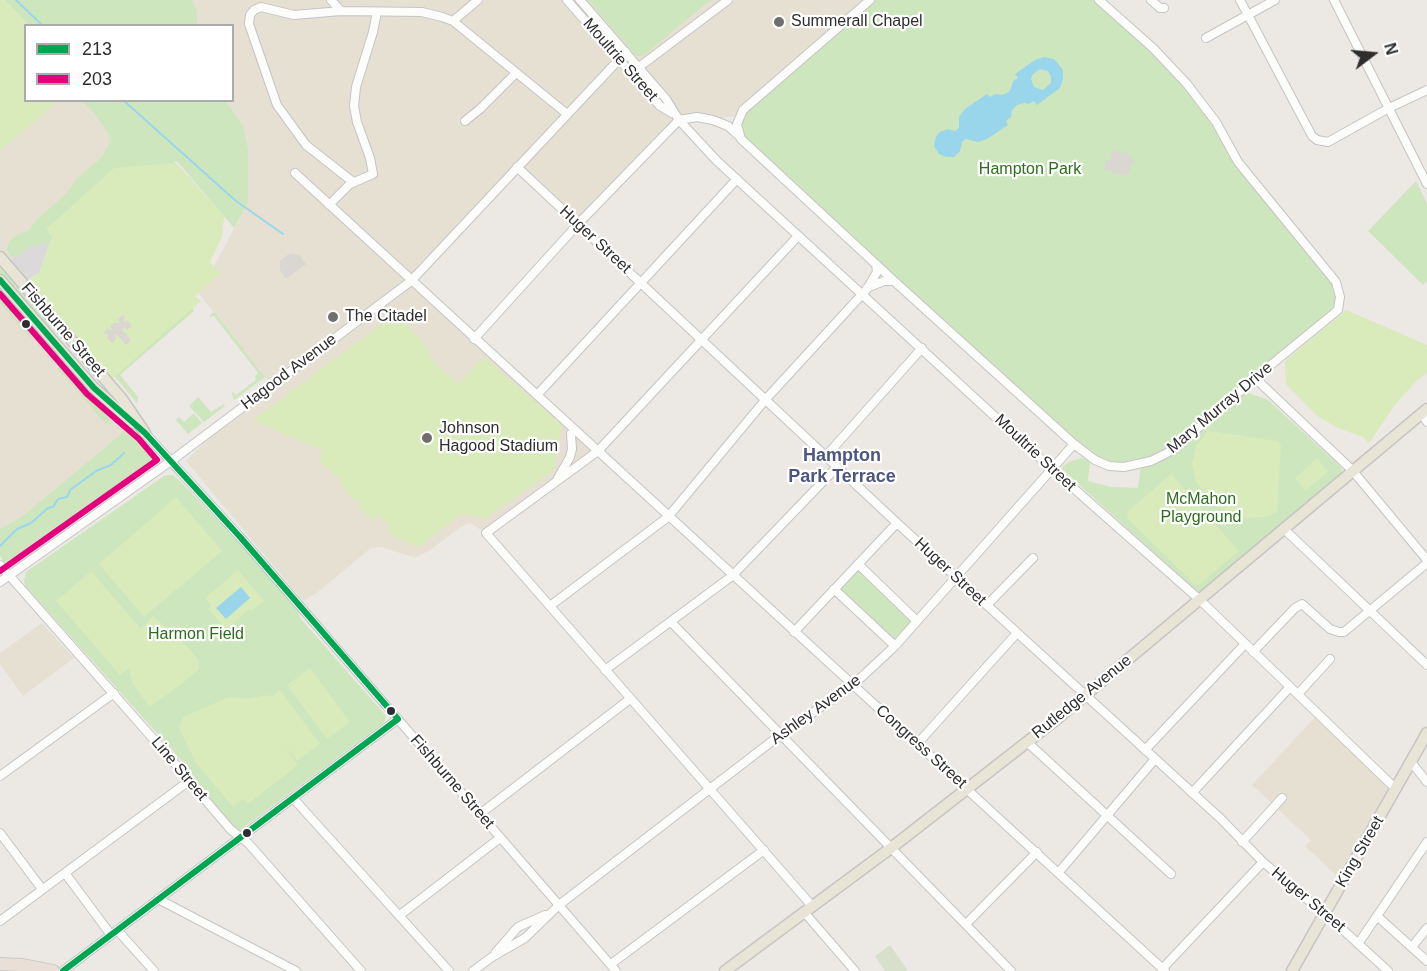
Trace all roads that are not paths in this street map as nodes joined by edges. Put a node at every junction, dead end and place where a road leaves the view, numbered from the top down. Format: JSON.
{"nodes":[{"id":1,"x":331,"y":0,"type":"edge"},
{"id":2,"x":478,"y":0,"type":"edge"},
{"id":3,"x":567,"y":0,"type":"edge"},
{"id":4,"x":580,"y":0,"type":"edge"},
{"id":5,"x":728,"y":0,"type":"edge"},
{"id":6,"x":870,"y":0,"type":"edge"},
{"id":7,"x":1099,"y":0,"type":"edge"},
{"id":8,"x":1150,"y":0,"type":"edge"},
{"id":9,"x":1240,"y":0,"type":"edge"},
{"id":10,"x":1275,"y":0,"type":"edge"},
{"id":11,"x":1334,"y":0,"type":"edge"},
{"id":12,"x":1164,"y":8,"type":"dead end"},
{"id":13,"x":341,"y":11,"type":"junction"},
{"id":14,"x":377,"y":12,"type":"junction"},
{"id":15,"x":1248,"y":14,"type":"junction"},
{"id":16,"x":453,"y":21,"type":"junction"},
{"id":17,"x":1206,"y":38,"type":"dead end"},
{"id":18,"x":626,"y":52,"type":"junction"},
{"id":19,"x":619,"y":59,"type":"junction"},
{"id":20,"x":639,"y":67,"type":"junction"},
{"id":21,"x":516,"y":73,"type":"junction"},
{"id":22,"x":1427,"y":90,"type":"edge"},
{"id":23,"x":1389,"y":108,"type":"junction"},
{"id":24,"x":743,"y":110,"type":"junction"},
{"id":25,"x":567,"y":114,"type":"junction"},
{"id":26,"x":677,"y":117,"type":"junction"},
{"id":27,"x":713,"y":120,"type":"junction"},
{"id":28,"x":465,"y":121,"type":"dead end"},
{"id":29,"x":741,"y":139,"type":"junction"},
{"id":30,"x":517,"y":167,"type":"junction"},
{"id":31,"x":295,"y":173,"type":"dead end"},
{"id":32,"x":737,"y":179,"type":"junction"},
{"id":33,"x":353,"y":182,"type":"junction"},
{"id":34,"x":1427,"y":184,"type":"edge"},
{"id":35,"x":329,"y":205,"type":"junction"},
{"id":36,"x":579,"y":224,"type":"junction"},
{"id":37,"x":798,"y":237,"type":"junction"},
{"id":38,"x":0,"y":257,"type":"edge"},
{"id":39,"x":876,"y":264,"type":"junction"},
{"id":40,"x":0,"y":280,"type":"edge"},
{"id":41,"x":411,"y":281,"type":"junction"},
{"id":42,"x":894,"y":281,"type":"junction"},
{"id":43,"x":641,"y":283,"type":"junction"},
{"id":44,"x":865,"y":291,"type":"junction"},
{"id":45,"x":65,"y":333,"type":"junction"},
{"id":46,"x":474,"y":339,"type":"junction"},
{"id":47,"x":702,"y":340,"type":"junction"},
{"id":48,"x":54,"y":343,"type":"junction"},
{"id":49,"x":922,"y":348,"type":"junction"},
{"id":50,"x":1255,"y":378,"type":"junction"},
{"id":51,"x":537,"y":395,"type":"junction"},
{"id":52,"x":766,"y":399,"type":"junction"},
{"id":53,"x":1425,"y":415,"type":"edge"},
{"id":54,"x":564,"y":420,"type":"junction"},
{"id":55,"x":145,"y":433,"type":"junction"},
{"id":56,"x":571,"y":434,"type":"junction"},
{"id":57,"x":1074,"y":444,"type":"junction"},
{"id":58,"x":598,"y":451,"type":"junction"},
{"id":59,"x":826,"y":456,"type":"junction"},
{"id":60,"x":171,"y":461,"type":"junction"},
{"id":61,"x":837,"y":467,"type":"junction"},
{"id":62,"x":1053,"y":470,"type":"junction"},
{"id":63,"x":1352,"y":470,"type":"junction"},
{"id":64,"x":555,"y":482,"type":"junction"},
{"id":65,"x":668,"y":518,"type":"junction"},
{"id":66,"x":897,"y":523,"type":"junction"},
{"id":67,"x":1284,"y":529,"type":"junction"},
{"id":68,"x":1033,"y":558,"type":"dead end"},
{"id":69,"x":1427,"y":561,"type":"edge"},
{"id":70,"x":0,"y":564,"type":"edge"},
{"id":71,"x":858,"y":564,"type":"junction"},
{"id":72,"x":10,"y":575,"type":"junction"},
{"id":73,"x":732,"y":576,"type":"junction"},
{"id":74,"x":956,"y":576,"type":"junction"},
{"id":75,"x":0,"y":582,"type":"edge"},
{"id":76,"x":834,"y":589,"type":"junction"},
{"id":77,"x":1200,"y":600,"type":"junction"},
{"id":78,"x":987,"y":605,"type":"junction"},
{"id":79,"x":550,"y":606,"type":"junction"},
{"id":80,"x":1369,"y":611,"type":"junction"},
{"id":81,"x":917,"y":621,"type":"junction"},
{"id":82,"x":671,"y":622,"type":"junction"},
{"id":83,"x":794,"y":632,"type":"junction"},
{"id":84,"x":1017,"y":633,"type":"junction"},
{"id":85,"x":1245,"y":644,"type":"junction"},
{"id":86,"x":896,"y":646,"type":"junction"},
{"id":87,"x":1253,"y":652,"type":"junction"},
{"id":88,"x":1330,"y":659,"type":"dead end"},
{"id":89,"x":1427,"y":665,"type":"edge"},
{"id":90,"x":605,"y":670,"type":"junction"},
{"id":91,"x":853,"y":685,"type":"junction"},
{"id":92,"x":1290,"y":687,"type":"junction"},
{"id":93,"x":114,"y":693,"type":"junction"},
{"id":94,"x":1298,"y":694,"type":"junction"},
{"id":95,"x":1085,"y":695,"type":"junction"},
{"id":96,"x":630,"y":699,"type":"junction"},
{"id":97,"x":398,"y":719,"type":"junction"},
{"id":98,"x":1427,"y":733,"type":"edge"},
{"id":99,"x":780,"y":735,"type":"junction"},
{"id":100,"x":1027,"y":742,"type":"junction"},
{"id":101,"x":918,"y":743,"type":"junction"},
{"id":102,"x":1145,"y":750,"type":"junction"},
{"id":103,"x":1155,"y":759,"type":"junction"},
{"id":104,"x":1411,"y":762,"type":"junction"},
{"id":105,"x":0,"y":776,"type":"edge"},
{"id":106,"x":189,"y":782,"type":"junction"},
{"id":107,"x":1427,"y":782,"type":"edge"},
{"id":108,"x":967,"y":789,"type":"junction"},
{"id":109,"x":1396,"y":789,"type":"junction"},
{"id":110,"x":711,"y":790,"type":"junction"},
{"id":111,"x":1192,"y":793,"type":"junction"},
{"id":112,"x":293,"y":798,"type":"junction"},
{"id":113,"x":1282,"y":798,"type":"dead end"},
{"id":114,"x":480,"y":814,"type":"junction"},
{"id":115,"x":1107,"y":814,"type":"junction"},
{"id":116,"x":0,"y":833,"type":"edge"},
{"id":117,"x":241,"y":838,"type":"junction"},
{"id":118,"x":500,"y":838,"type":"junction"},
{"id":119,"x":1242,"y":842,"type":"junction"},
{"id":120,"x":1427,"y":842,"type":"edge"},
{"id":121,"x":891,"y":848,"type":"junction"},
{"id":122,"x":764,"y":850,"type":"junction"},
{"id":123,"x":1037,"y":852,"type":"junction"},
{"id":124,"x":1263,"y":862,"type":"junction"},
{"id":125,"x":1059,"y":872,"type":"junction"},
{"id":126,"x":65,"y":873,"type":"junction"},
{"id":127,"x":1171,"y":874,"type":"dead end"},
{"id":128,"x":42,"y":889,"type":"junction"},
{"id":129,"x":158,"y":899,"type":"junction"},
{"id":130,"x":559,"y":905,"type":"junction"},
{"id":131,"x":808,"y":909,"type":"junction"},
{"id":132,"x":400,"y":915,"type":"junction"},
{"id":133,"x":1324,"y":915,"type":"junction"},
{"id":134,"x":1377,"y":915,"type":"junction"},
{"id":135,"x":0,"y":921,"type":"edge"},
{"id":136,"x":966,"y":924,"type":"junction"},
{"id":137,"x":1427,"y":928,"type":"edge"},
{"id":138,"x":114,"y":932,"type":"junction"},
{"id":139,"x":1358,"y":944,"type":"junction"},
{"id":140,"x":1412,"y":947,"type":"junction"},
{"id":141,"x":1427,"y":961,"type":"edge"},
{"id":142,"x":0,"y":964,"type":"edge"},
{"id":143,"x":614,"y":968,"type":"edge"},
{"id":144,"x":730,"y":969,"type":"edge"},
{"id":145,"x":1164,"y":970,"type":"edge"},
{"id":146,"x":1385,"y":970,"type":"edge"},
{"id":147,"x":53,"y":971,"type":"edge"},
{"id":148,"x":63,"y":971,"type":"edge"},
{"id":149,"x":154,"y":971,"type":"edge"},
{"id":150,"x":296,"y":971,"type":"edge"},
{"id":151,"x":361,"y":971,"type":"edge"},
{"id":152,"x":449,"y":971,"type":"edge"},
{"id":153,"x":473,"y":971,"type":"edge"},
{"id":154,"x":855,"y":971,"type":"edge"},
{"id":155,"x":1011,"y":971,"type":"edge"},
{"id":156,"x":1292,"y":971,"type":"edge"}],
"edges":[{"from":1,"to":13,"type":"street"},
{"from":2,"to":16,"type":"street"},
{"from":3,"to":19,"type":"street","name":"Moultrie Street"},
{"from":4,"to":18,"type":"street","name":"Moultrie Street"},
{"from":5,"to":20,"type":"street"},
{"from":6,"to":24,"type":"street"},
{"from":7,"to":50,"type":"street","name":"Mary Murray Drive"},
{"from":8,"to":12,"type":"street"},
{"from":9,"to":15,"type":"street"},
{"from":10,"to":15,"type":"street"},
{"from":11,"to":23,"type":"street"},
{"from":13,"to":14,"type":"street"},
{"from":13,"to":33,"type":"street"},
{"from":14,"to":16,"type":"street"},
{"from":14,"to":33,"type":"street"},
{"from":15,"to":17,"type":"street"},
{"from":15,"to":23,"type":"street"},
{"from":16,"to":21,"type":"street"},
{"from":18,"to":19,"type":"street","name":"Hagood Avenue"},
{"from":18,"to":20,"type":"street","name":"Moultrie Street"},
{"from":19,"to":25,"type":"street","name":"Hagood Avenue"},
{"from":19,"to":26,"type":"street","name":"Moultrie Street"},
{"from":20,"to":26,"type":"street","name":"Moultrie Street"},
{"from":21,"to":25,"type":"street"},
{"from":21,"to":28,"type":"street"},
{"from":22,"to":23,"type":"street"},
{"from":23,"to":34,"type":"street"},
{"from":24,"to":27,"type":"street"},
{"from":24,"to":29,"type":"street"},
{"from":25,"to":30,"type":"street","name":"Hagood Avenue"},
{"from":26,"to":27,"type":"street"},
{"from":26,"to":32,"type":"street","name":"Moultrie Street"},
{"from":26,"to":36,"type":"street"},
{"from":27,"to":29,"type":"street","name":"Mary Murray Drive"},
{"from":29,"to":39,"type":"street","name":"Mary Murray Drive"},
{"from":30,"to":36,"type":"street","name":"Huger Street"},
{"from":30,"to":41,"type":"street","name":"Hagood Avenue"},
{"from":31,"to":35,"type":"street","name":"Congress Street"},
{"from":32,"to":37,"type":"street","name":"Moultrie Street"},
{"from":32,"to":43,"type":"street"},
{"from":33,"to":35,"type":"street"},
{"from":35,"to":41,"type":"street","name":"Congress Street"},
{"from":36,"to":43,"type":"street","name":"Huger Street"},
{"from":36,"to":46,"type":"street"},
{"from":37,"to":44,"type":"street","name":"Moultrie Street"},
{"from":37,"to":47,"type":"street"},
{"from":38,"to":45,"type":"main road","name":"Fishburne Street"},
{"from":39,"to":42,"type":"street","name":"Mary Murray Drive"},
{"from":39,"to":44,"type":"street"},
{"from":40,"to":48,"type":"main road","name":"Fishburne Street"},
{"from":41,"to":46,"type":"street","name":"Congress Street"},
{"from":41,"to":60,"type":"street","name":"Hagood Avenue"},
{"from":42,"to":44,"type":"street"},
{"from":42,"to":57,"type":"street","name":"Mary Murray Drive"},
{"from":43,"to":47,"type":"street","name":"Huger Street"},
{"from":43,"to":51,"type":"street"},
{"from":44,"to":49,"type":"street","name":"Moultrie Street"},
{"from":44,"to":52,"type":"street"},
{"from":45,"to":48,"type":"main road"},
{"from":45,"to":55,"type":"main road","name":"Fishburne Street"},
{"from":46,"to":51,"type":"street","name":"Congress Street"},
{"from":47,"to":52,"type":"street","name":"Huger Street"},
{"from":47,"to":58,"type":"street"},
{"from":48,"to":55,"type":"main road","name":"Fishburne Street"},
{"from":49,"to":59,"type":"street"},
{"from":49,"to":62,"type":"street","name":"Moultrie Street"},
{"from":50,"to":57,"type":"street","name":"Mary Murray Drive"},
{"from":50,"to":63,"type":"street"},
{"from":51,"to":54,"type":"street","name":"Congress Street"},
{"from":52,"to":59,"type":"street","name":"Huger Street"},
{"from":52,"to":65,"type":"street"},
{"from":53,"to":63,"type":"main road","name":"Rutledge Avenue"},
{"from":54,"to":56,"type":"street","name":"Congress Street"},
{"from":54,"to":58,"type":"street","name":"Congress Street"},
{"from":55,"to":60,"type":"street","name":"Fishburne Street"},
{"from":56,"to":58,"type":"street","name":"Congress Street"},
{"from":56,"to":64,"type":"street"},
{"from":57,"to":62,"type":"street","name":"Ashley Avenue"},
{"from":58,"to":64,"type":"street"},
{"from":58,"to":65,"type":"street","name":"Congress Street"},
{"from":59,"to":61,"type":"street","name":"Huger Street"},
{"from":60,"to":72,"type":"street","name":"Hagood Avenue"},
{"from":60,"to":97,"type":"street","name":"Fishburne Street"},
{"from":61,"to":66,"type":"street","name":"Huger Street"},
{"from":61,"to":73,"type":"street"},
{"from":62,"to":74,"type":"street","name":"Ashley Avenue"},
{"from":62,"to":77,"type":"street","name":"Moultrie Street"},
{"from":63,"to":67,"type":"main road","name":"Rutledge Avenue"},
{"from":63,"to":69,"type":"street"},
{"from":64,"to":79,"type":"street"},
{"from":65,"to":73,"type":"street","name":"Congress Street"},
{"from":65,"to":79,"type":"street"},
{"from":66,"to":71,"type":"street"},
{"from":66,"to":74,"type":"street","name":"Huger Street"},
{"from":67,"to":77,"type":"main road","name":"Rutledge Avenue"},
{"from":67,"to":80,"type":"street"},
{"from":68,"to":78,"type":"street"},
{"from":69,"to":80,"type":"street"},
{"from":70,"to":72,"type":"street","name":"Line Street"},
{"from":71,"to":76,"type":"street"},
{"from":71,"to":81,"type":"street"},
{"from":72,"to":75,"type":"street","name":"Hagood Avenue"},
{"from":72,"to":93,"type":"street","name":"Line Street"},
{"from":73,"to":82,"type":"street"},
{"from":73,"to":83,"type":"street","name":"Congress Street"},
{"from":74,"to":78,"type":"street","name":"Huger Street"},
{"from":74,"to":81,"type":"street","name":"Ashley Avenue"},
{"from":76,"to":83,"type":"street"},
{"from":76,"to":86,"type":"street"},
{"from":77,"to":85,"type":"street","name":"Moultrie Street"},
{"from":77,"to":95,"type":"main road","name":"Rutledge Avenue"},
{"from":78,"to":84,"type":"street","name":"Huger Street"},
{"from":79,"to":90,"type":"street"},
{"from":80,"to":87,"type":"street"},
{"from":80,"to":89,"type":"street"},
{"from":81,"to":86,"type":"street","name":"Ashley Avenue"},
{"from":82,"to":90,"type":"street"},
{"from":82,"to":99,"type":"street"},
{"from":83,"to":91,"type":"street","name":"Congress Street"},
{"from":84,"to":95,"type":"street","name":"Huger Street"},
{"from":84,"to":101,"type":"street"},
{"from":85,"to":87,"type":"street","name":"Moultrie Street"},
{"from":85,"to":102,"type":"street"},
{"from":86,"to":91,"type":"street","name":"Ashley Avenue"},
{"from":87,"to":92,"type":"street","name":"Moultrie Street"},
{"from":88,"to":94,"type":"street"},
{"from":90,"to":96,"type":"street"},
{"from":91,"to":99,"type":"street","name":"Ashley Avenue"},
{"from":91,"to":101,"type":"street","name":"Congress Street"},
{"from":92,"to":94,"type":"street","name":"Moultrie Street"},
{"from":92,"to":111,"type":"street"},
{"from":93,"to":105,"type":"street"},
{"from":93,"to":106,"type":"street","name":"Line Street"},
{"from":94,"to":109,"type":"street","name":"Moultrie Street"},
{"from":95,"to":100,"type":"main road","name":"Rutledge Avenue"},
{"from":95,"to":102,"type":"street","name":"Huger Street"},
{"from":96,"to":110,"type":"street"},
{"from":96,"to":114,"type":"street"},
{"from":97,"to":112,"type":"street"},
{"from":97,"to":114,"type":"street","name":"Fishburne Street"},
{"from":98,"to":104,"type":"main road","name":"King Street"},
{"from":99,"to":110,"type":"street","name":"Ashley Avenue"},
{"from":99,"to":121,"type":"street"},
{"from":100,"to":108,"type":"main road","name":"Rutledge Avenue"},
{"from":100,"to":115,"type":"street"},
{"from":101,"to":108,"type":"street","name":"Congress Street"},
{"from":102,"to":103,"type":"street","name":"Huger Street"},
{"from":103,"to":111,"type":"street","name":"Huger Street"},
{"from":103,"to":115,"type":"street"},
{"from":104,"to":107,"type":"street"},
{"from":104,"to":109,"type":"main road","name":"King Street"},
{"from":106,"to":117,"type":"street","name":"Line Street"},
{"from":106,"to":126,"type":"street"},
{"from":108,"to":121,"type":"main road","name":"Rutledge Avenue"},
{"from":108,"to":123,"type":"street","name":"Congress Street"},
{"from":109,"to":133,"type":"main road","name":"King Street"},
{"from":110,"to":122,"type":"street"},
{"from":110,"to":130,"type":"street","name":"Ashley Avenue"},
{"from":111,"to":119,"type":"street","name":"Huger Street"},
{"from":112,"to":117,"type":"street"},
{"from":112,"to":132,"type":"street"},
{"from":113,"to":119,"type":"street"},
{"from":114,"to":118,"type":"street","name":"Fishburne Street"},
{"from":115,"to":125,"type":"street"},
{"from":115,"to":127,"type":"street"},
{"from":116,"to":128,"type":"street"},
{"from":117,"to":129,"type":"street"},
{"from":117,"to":151,"type":"street","name":"Line Street"},
{"from":118,"to":130,"type":"street","name":"Fishburne Street"},
{"from":118,"to":132,"type":"street"},
{"from":119,"to":124,"type":"street","name":"Huger Street"},
{"from":120,"to":134,"type":"street"},
{"from":121,"to":131,"type":"main road","name":"Rutledge Avenue"},
{"from":121,"to":136,"type":"street"},
{"from":122,"to":131,"type":"street"},
{"from":122,"to":143,"type":"street"},
{"from":123,"to":125,"type":"street","name":"Congress Street"},
{"from":123,"to":136,"type":"street"},
{"from":124,"to":133,"type":"street","name":"Huger Street"},
{"from":124,"to":145,"type":"street"},
{"from":125,"to":145,"type":"street","name":"Congress Street"},
{"from":126,"to":128,"type":"street"},
{"from":126,"to":138,"type":"street"},
{"from":128,"to":135,"type":"street"},
{"from":129,"to":138,"type":"street"},
{"from":129,"to":150,"type":"street"},
{"from":130,"to":143,"type":"street","name":"Fishburne Street"},
{"from":130,"to":153,"type":"street","name":"Ashley Avenue"},
{"from":131,"to":144,"type":"main road","name":"Rutledge Avenue"},
{"from":131,"to":154,"type":"street"},
{"from":132,"to":152,"type":"street"},
{"from":133,"to":139,"type":"street","name":"Huger Street"},
{"from":133,"to":156,"type":"main road","name":"King Street"},
{"from":134,"to":139,"type":"street"},
{"from":134,"to":140,"type":"street"},
{"from":136,"to":155,"type":"street"},
{"from":137,"to":140,"type":"street"},
{"from":138,"to":148,"type":"street"},
{"from":138,"to":149,"type":"street"},
{"from":139,"to":146,"type":"street","name":"Huger Street"},
{"from":140,"to":141,"type":"street"},
{"from":142,"to":147,"type":"highway"}]}
